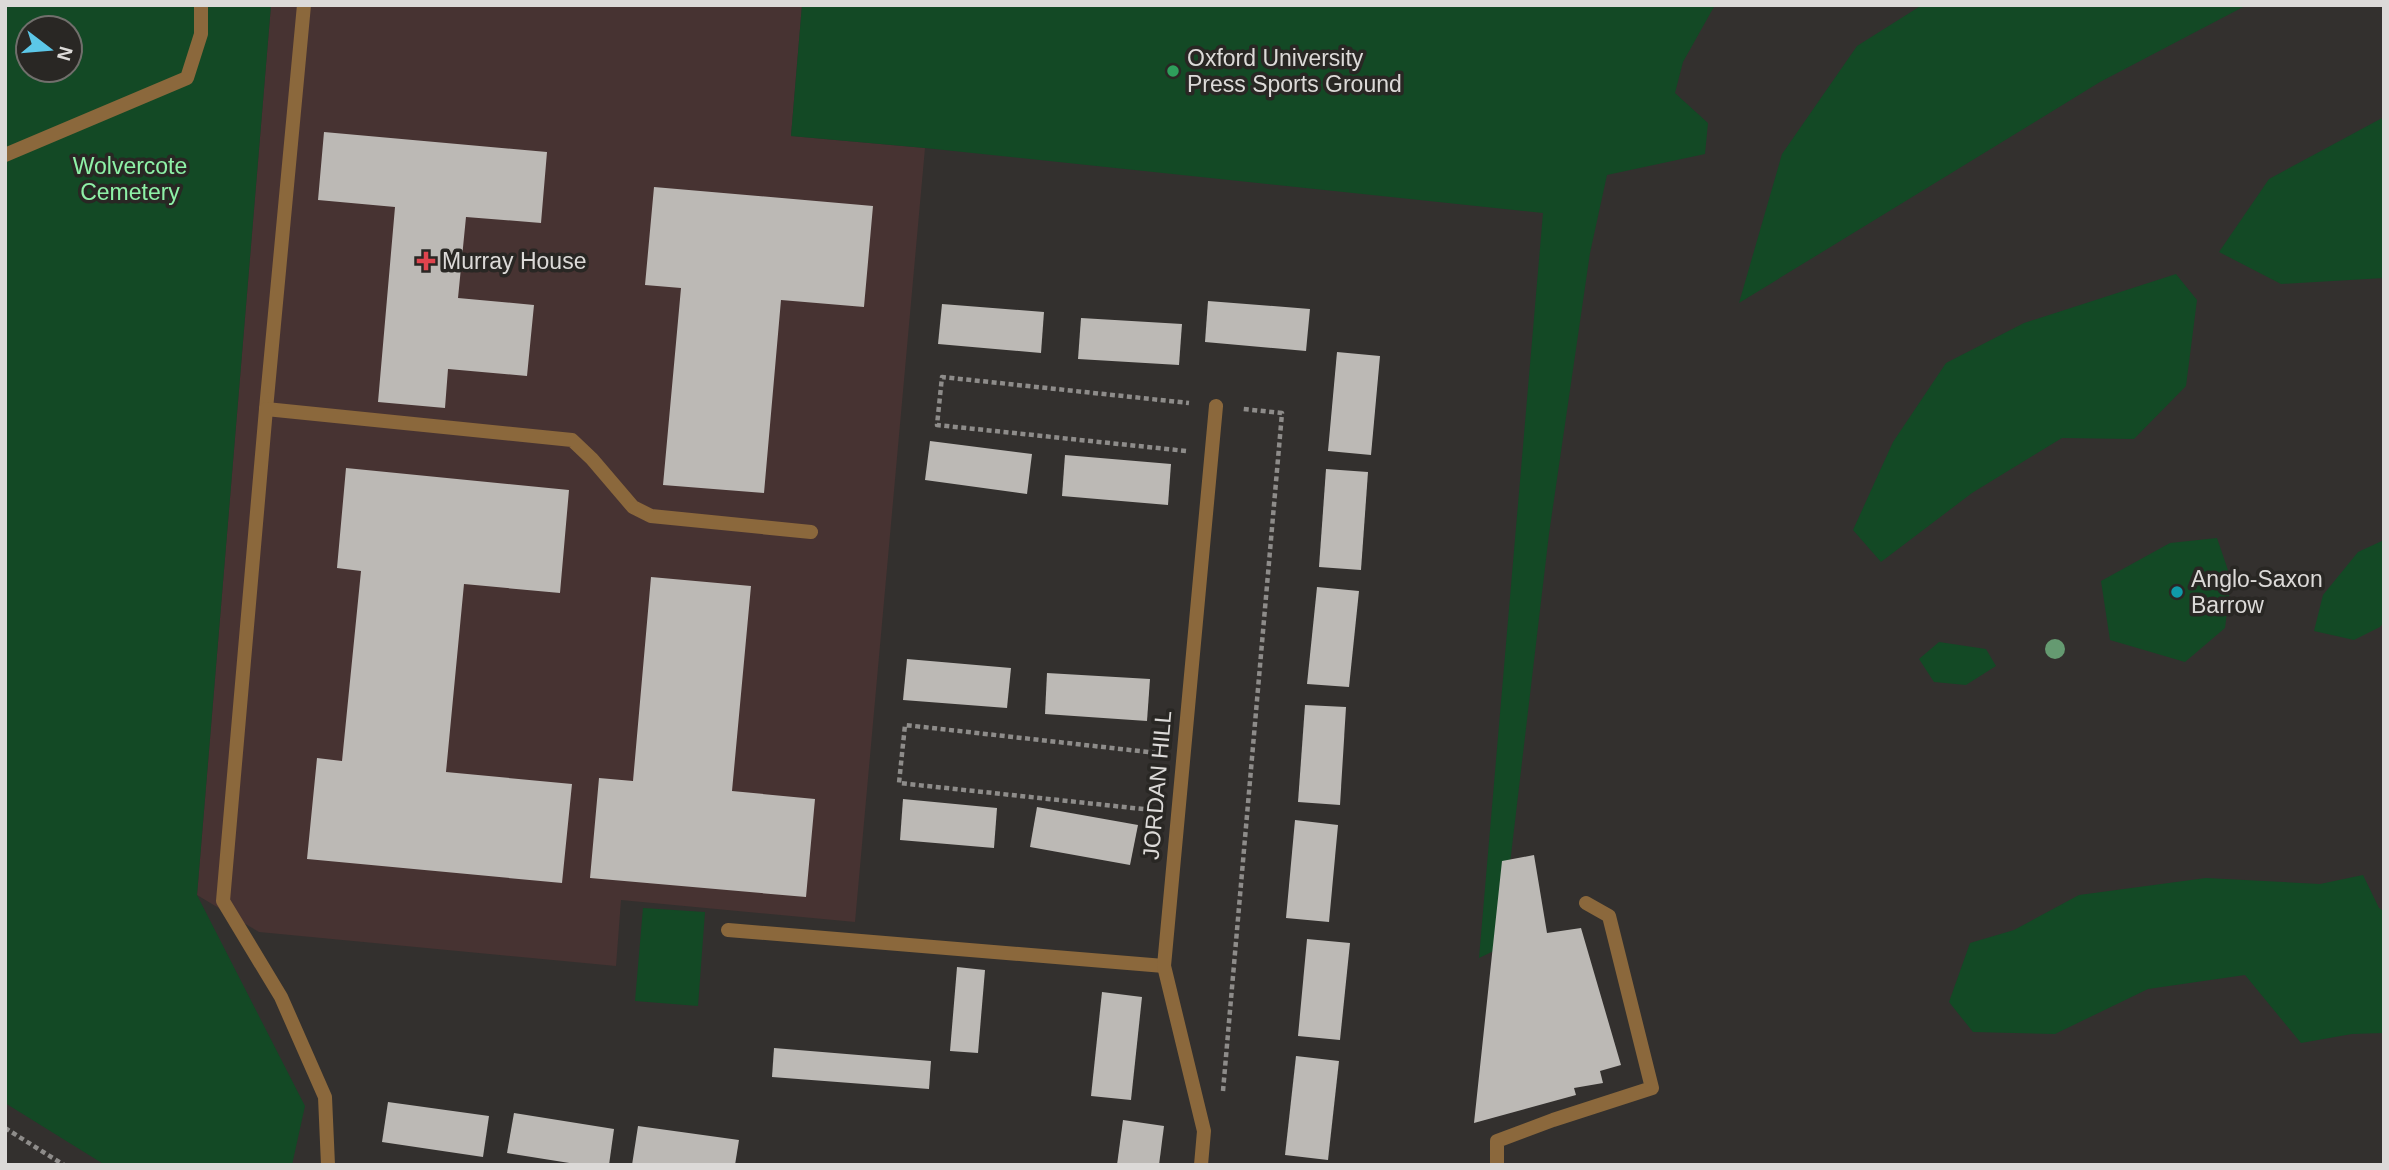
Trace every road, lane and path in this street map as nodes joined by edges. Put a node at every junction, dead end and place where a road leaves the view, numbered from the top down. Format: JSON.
{"nodes":[{"id":1,"x":201,"y":5,"type":"edge"},
{"id":2,"x":304,"y":5,"type":"edge"},
{"id":3,"x":5,"y":155,"type":"edge"},
{"id":4,"x":1216,"y":406,"type":"junction"},
{"id":5,"x":266,"y":409,"type":"junction"},
{"id":6,"x":1211,"y":453,"type":"junction"},
{"id":7,"x":811,"y":532,"type":"dead end"},
{"id":8,"x":1182,"y":755,"type":"junction"},
{"id":9,"x":1177,"y":813,"type":"junction"},
{"id":10,"x":1586,"y":903,"type":"dead end"},
{"id":11,"x":728,"y":930,"type":"dead end"},
{"id":12,"x":1164,"y":965,"type":"junction"},
{"id":13,"x":5,"y":1128,"type":"edge"},
{"id":14,"x":1204,"y":1131,"type":"junction"},
{"id":15,"x":64,"y":1165,"type":"edge"},
{"id":16,"x":328,"y":1165,"type":"edge"},
{"id":17,"x":1201,"y":1165,"type":"edge"},
{"id":18,"x":1497,"y":1165,"type":"edge"}],
"edges":[{"from":1,"to":3,"type":"street"},
{"from":2,"to":5,"type":"street"},
{"from":4,"to":6,"type":"street","name":"JORDAN HILL"},
{"from":4,"to":6,"type":"path"},
{"from":4,"to":14,"type":"path"},
{"from":5,"to":7,"type":"street"},
{"from":5,"to":16,"type":"street"},
{"from":6,"to":8,"type":"street","name":"JORDAN HILL"},
{"from":8,"to":9,"type":"street","name":"JORDAN HILL"},
{"from":8,"to":9,"type":"path"},
{"from":9,"to":12,"type":"street","name":"JORDAN HILL"},
{"from":10,"to":18,"type":"street"},
{"from":11,"to":12,"type":"street"},
{"from":12,"to":14,"type":"street","name":"JORDAN HILL"},
{"from":13,"to":15,"type":"path"},
{"from":14,"to":17,"type":"street","name":"JORDAN HILL"}]}
